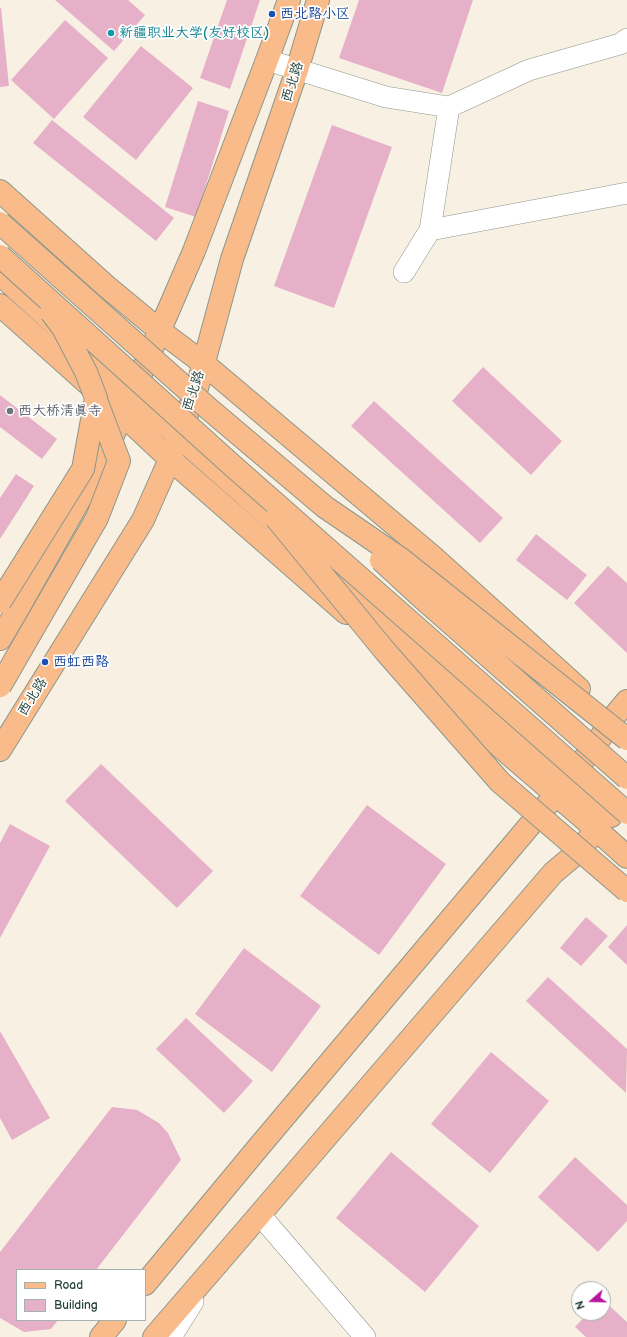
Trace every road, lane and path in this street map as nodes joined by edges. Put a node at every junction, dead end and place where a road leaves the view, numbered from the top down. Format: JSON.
{"nodes":[{"id":1,"x":289,"y":0,"type":"edge"},
{"id":2,"x":318,"y":0,"type":"edge"},
{"id":3,"x":627,"y":39,"type":"edge"},
{"id":4,"x":268,"y":60,"type":"junction"},
{"id":5,"x":298,"y":70,"type":"junction"},
{"id":6,"x":448,"y":108,"type":"junction"},
{"id":7,"x":0,"y":191,"type":"edge"},
{"id":8,"x":627,"y":193,"type":"edge"},
{"id":9,"x":0,"y":223,"type":"edge"},
{"id":10,"x":430,"y":230,"type":"junction"},
{"id":11,"x":0,"y":256,"type":"edge"},
{"id":12,"x":404,"y":272,"type":"dead end"},
{"id":13,"x":9,"y":273,"type":"edge"},
{"id":14,"x":106,"y":286,"type":"junction"},
{"id":15,"x":0,"y":305,"type":"edge"},
{"id":16,"x":159,"y":330,"type":"junction"},
{"id":17,"x":151,"y":350,"type":"junction"},
{"id":18,"x":203,"y":363,"type":"junction"},
{"id":19,"x":197,"y":388,"type":"junction"},
{"id":20,"x":132,"y":395,"type":"junction"},
{"id":21,"x":96,"y":398,"type":"junction"},
{"id":22,"x":123,"y":415,"type":"junction"},
{"id":23,"x":178,"y":435,"type":"junction"},
{"id":24,"x":170,"y":459,"type":"junction"},
{"id":25,"x":234,"y":467,"type":"junction"},
{"id":26,"x":325,"y":507,"type":"junction"},
{"id":27,"x":0,"y":602,"type":"edge"},
{"id":28,"x":0,"y":639,"type":"edge"},
{"id":29,"x":0,"y":686,"type":"edge"},
{"id":30,"x":627,"y":701,"type":"edge"},
{"id":31,"x":619,"y":726,"type":"edge"},
{"id":32,"x":627,"y":739,"type":"edge"},
{"id":33,"x":599,"y":740,"type":"junction"},
{"id":34,"x":0,"y":750,"type":"edge"},
{"id":35,"x":627,"y":764,"type":"edge"},
{"id":36,"x":627,"y":778,"type":"edge"},
{"id":37,"x":561,"y":788,"type":"junction"},
{"id":38,"x":627,"y":801,"type":"edge"},
{"id":39,"x":612,"y":820,"type":"edge"},
{"id":40,"x":578,"y":852,"type":"junction"},
{"id":41,"x":627,"y":857,"type":"edge"},
{"id":42,"x":627,"y":891,"type":"edge"},
{"id":43,"x":627,"y":898,"type":"edge"},
{"id":44,"x":260,"y":1215,"type":"junction"},
{"id":45,"x":218,"y":1263,"type":"junction"},
{"id":46,"x":146,"y":1283,"type":"edge"},
{"id":47,"x":114,"y":1321,"type":"edge"},
{"id":48,"x":101,"y":1337,"type":"edge"},
{"id":49,"x":154,"y":1337,"type":"edge"},
{"id":50,"x":171,"y":1337,"type":"edge"},
{"id":51,"x":365,"y":1337,"type":"edge"}],
"edges":[{"from":1,"to":4,"type":"main road"},
{"from":2,"to":5,"type":"main road","name":"西北路"},
{"from":3,"to":6,"type":"street"},
{"from":4,"to":5,"type":"street"},
{"from":4,"to":16,"type":"main road"},
{"from":5,"to":6,"type":"street"},
{"from":5,"to":18,"type":"main road","name":"西北路"},
{"from":6,"to":10,"type":"street"},
{"from":7,"to":14,"type":"main road"},
{"from":8,"to":10,"type":"street"},
{"from":9,"to":26,"type":"main road","bridge":true},
{"from":10,"to":12,"type":"street"},
{"from":11,"to":13,"type":"main road","bridge":true},
{"from":13,"to":20,"type":"main road"},
{"from":13,"to":21,"type":"main road","bridge":true},
{"from":13,"to":25,"type":"main road","bridge":true},
{"from":14,"to":16,"type":"main road"},
{"from":14,"to":17,"type":"main road"},
{"from":15,"to":22,"type":"main road"},
{"from":16,"to":17,"type":"main road"},
{"from":16,"to":18,"type":"main road"},
{"from":17,"to":19,"type":"main road"},
{"from":17,"to":20,"type":"main road"},
{"from":18,"to":19,"type":"main road","name":"西北路"},
{"from":18,"to":31,"type":"main road"},
{"from":19,"to":23,"type":"main road","name":"西北路"},
{"from":19,"to":33,"type":"main road"},
{"from":20,"to":22,"type":"main road"},
{"from":20,"to":23,"type":"main road"},
{"from":21,"to":27,"type":"main road","bridge":true},
{"from":21,"to":29,"type":"main road","bridge":true},
{"from":22,"to":24,"type":"main road"},
{"from":22,"to":28,"type":"main road"},
{"from":23,"to":24,"type":"main road","name":"西北路"},
{"from":23,"to":37,"type":"main road"},
{"from":24,"to":34,"type":"main road","name":"西北路"},
{"from":24,"to":37,"type":"main road"},
{"from":25,"to":39,"type":"main road","bridge":true},
{"from":25,"to":42,"type":"main road","bridge":true},
{"from":26,"to":32,"type":"main road","bridge":true},
{"from":26,"to":36,"type":"main road","bridge":true},
{"from":30,"to":31,"type":"main road"},
{"from":31,"to":33,"type":"main road"},
{"from":33,"to":35,"type":"main road"},
{"from":33,"to":37,"type":"main road"},
{"from":37,"to":39,"type":"main road"},
{"from":37,"to":40,"type":"main road"},
{"from":37,"to":46,"type":"main road"},
{"from":38,"to":39,"type":"main road"},
{"from":39,"to":40,"type":"main road"},
{"from":39,"to":41,"type":"main road"},
{"from":40,"to":43,"type":"main road"},
{"from":40,"to":44,"type":"main road"},
{"from":44,"to":45,"type":"main road"},
{"from":44,"to":51,"type":"street"},
{"from":45,"to":49,"type":"main road"},
{"from":45,"to":50,"type":"street"},
{"from":47,"to":48,"type":"main road"}]}
